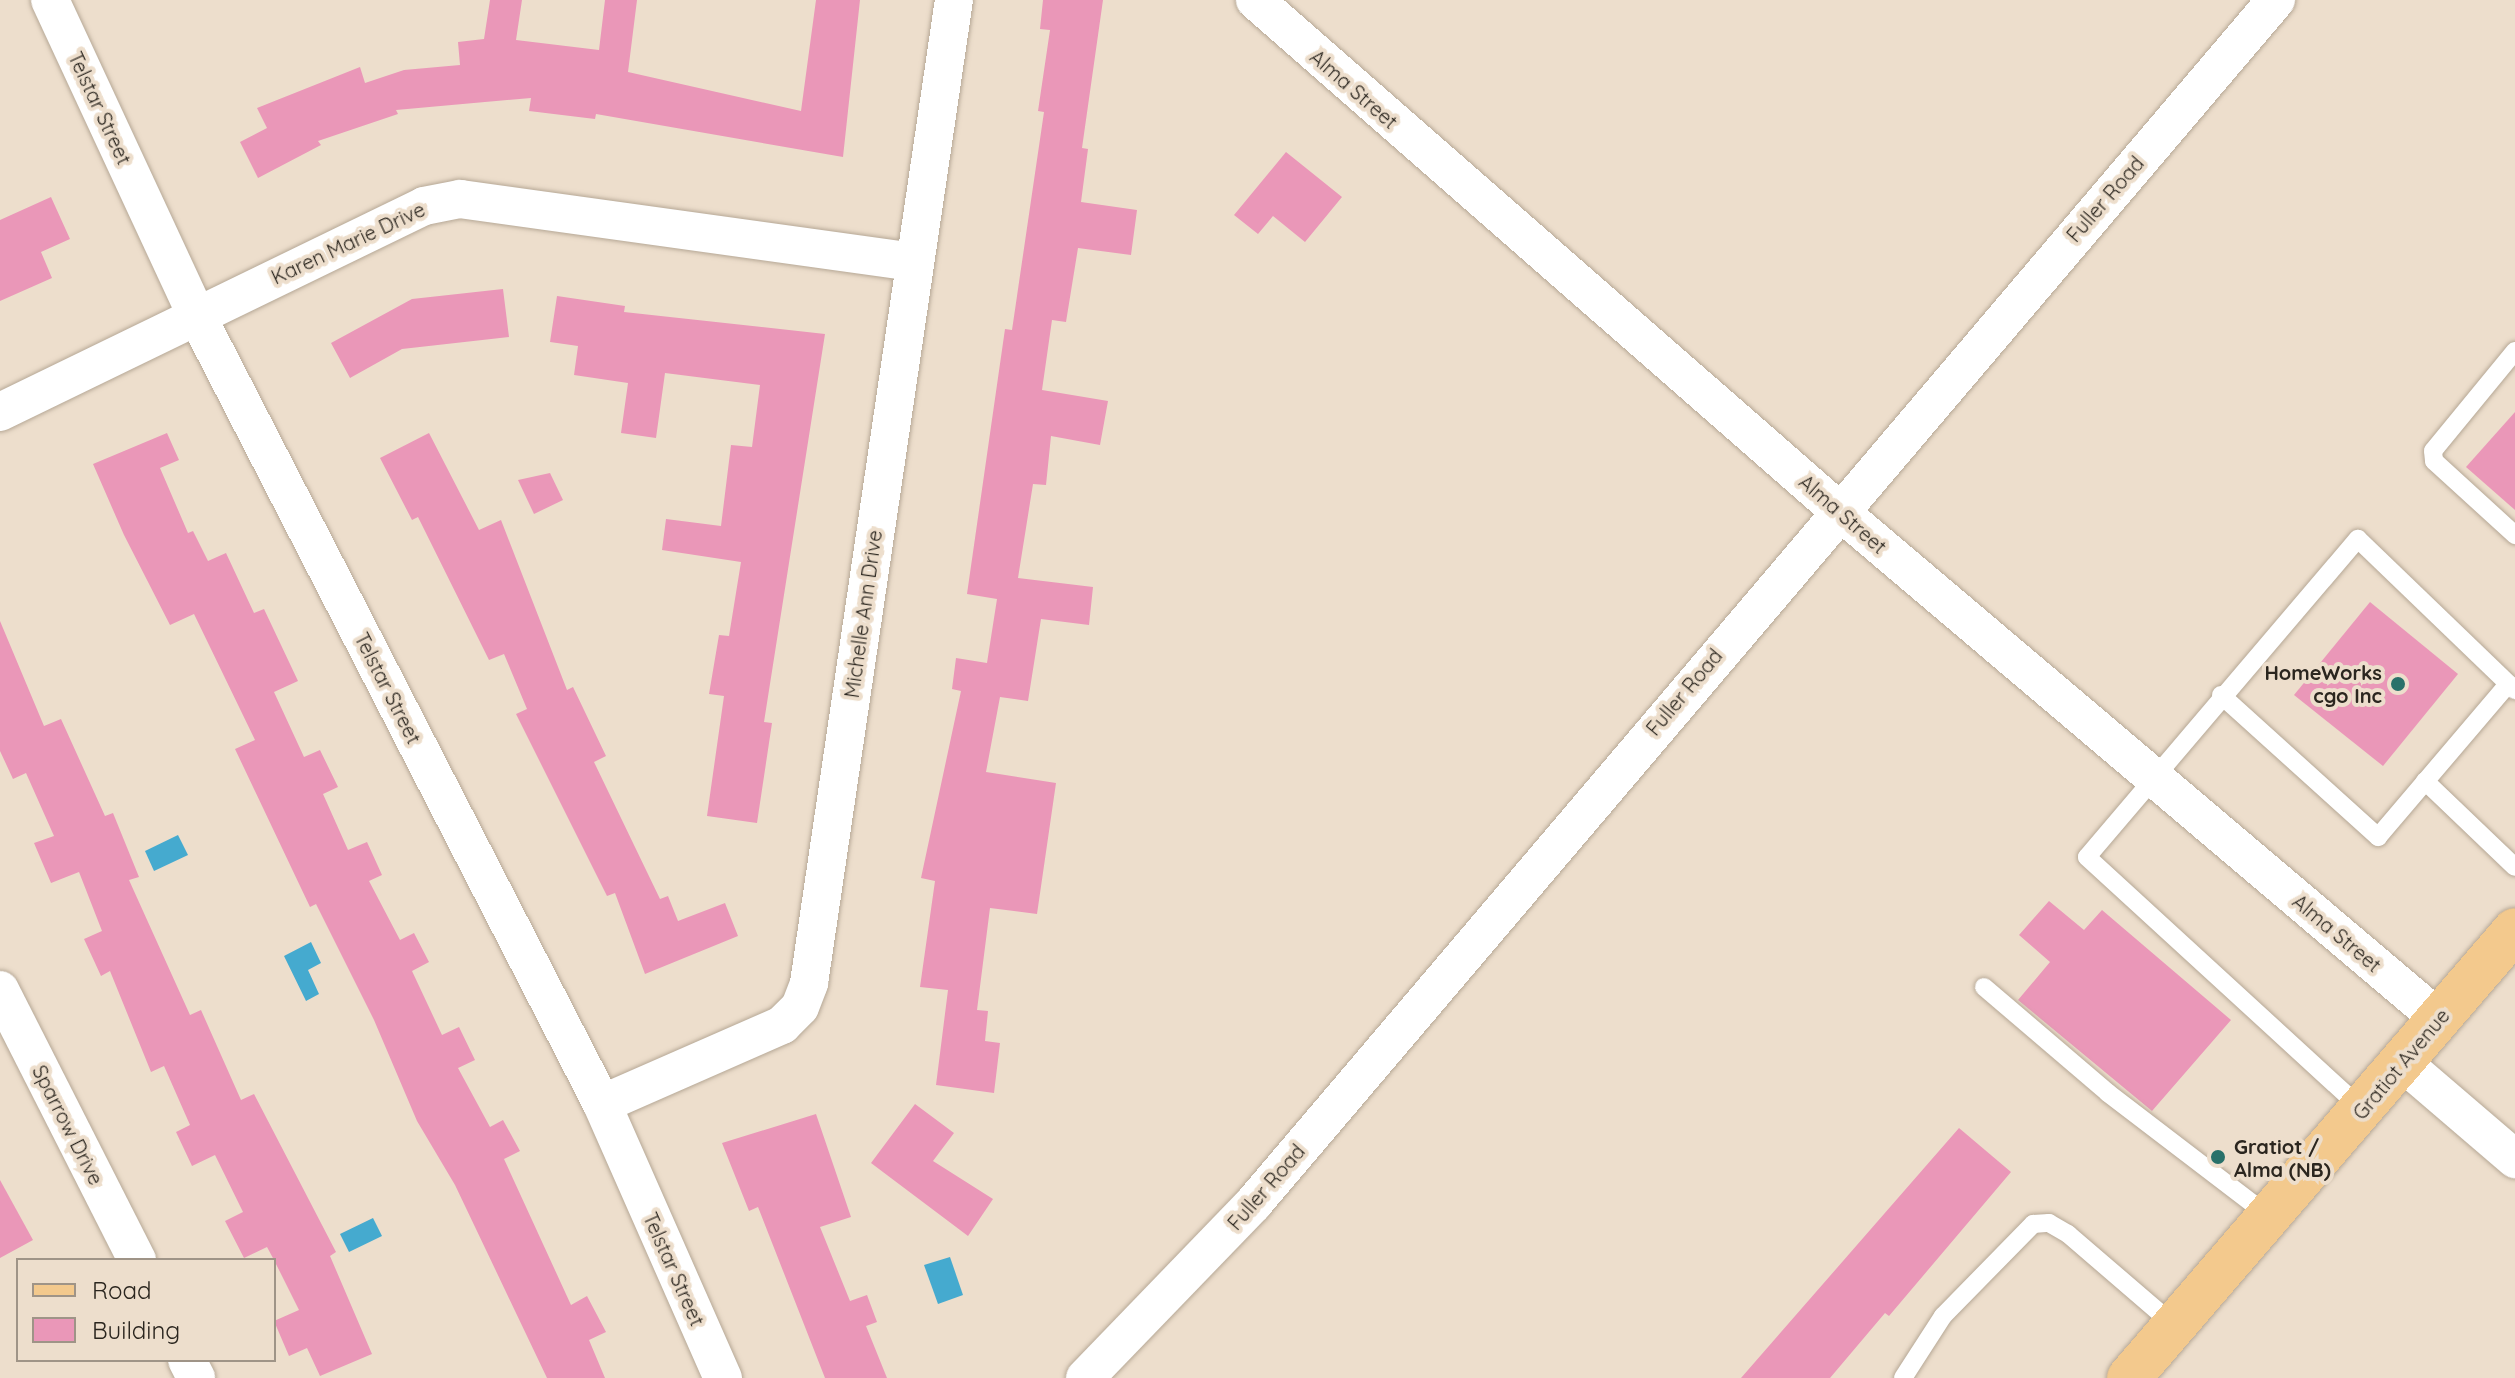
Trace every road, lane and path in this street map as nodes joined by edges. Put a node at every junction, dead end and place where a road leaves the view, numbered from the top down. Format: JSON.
{"nodes":[{"id":1,"x":50,"y":0,"type":"edge"},
{"id":2,"x":954,"y":0,"type":"edge"},
{"id":3,"x":1255,"y":0,"type":"edge"},
{"id":4,"x":2276,"y":0,"type":"edge"},
{"id":5,"x":914,"y":262,"type":"junction"},
{"id":6,"x":196,"y":314,"type":"junction"},
{"id":7,"x":2515,"y":351,"type":"edge"},
{"id":8,"x":0,"y":412,"type":"edge"},
{"id":9,"x":1838,"y":510,"type":"junction"},
{"id":10,"x":2515,"y":535,"type":"edge"},
{"id":11,"x":2512,"y":687,"type":"edge"},
{"id":12,"x":2221,"y":695,"type":"junction"},
{"id":13,"x":2155,"y":779,"type":"junction"},
{"id":14,"x":2425,"y":781,"type":"junction"},
{"id":15,"x":2515,"y":867,"type":"edge"},
{"id":16,"x":2515,"y":930,"type":"edge"},
{"id":17,"x":1984,"y":987,"type":"dead end"},
{"id":18,"x":0,"y":990,"type":"edge"},
{"id":19,"x":2439,"y":1019,"type":"junction"},
{"id":20,"x":2403,"y":1063,"type":"junction"},
{"id":21,"x":602,"y":1104,"type":"junction"},
{"id":22,"x":2363,"y":1110,"type":"junction"},
{"id":23,"x":2515,"y":1159,"type":"edge"},
{"id":24,"x":2270,"y":1217,"type":"junction"},
{"id":25,"x":136,"y":1258,"type":"edge"},
{"id":26,"x":2175,"y":1326,"type":"junction"},
{"id":27,"x":723,"y":1378,"type":"edge"},
{"id":28,"x":1085,"y":1378,"type":"edge"},
{"id":29,"x":1903,"y":1378,"type":"edge"},
{"id":30,"x":2129,"y":1378,"type":"edge"}],
"edges":[{"from":1,"to":6,"type":"street","name":"Telstar Street"},
{"from":2,"to":5,"type":"street","name":"Michelle Ann Drive"},
{"from":3,"to":9,"type":"street","name":"Alma Street"},
{"from":4,"to":9,"type":"street","name":"Fuller Road"},
{"from":5,"to":6,"type":"street","name":"Karen Marie Drive"},
{"from":5,"to":21,"type":"street","name":"Michelle Ann Drive"},
{"from":6,"to":8,"type":"street","name":"Karen Marie Drive"},
{"from":6,"to":21,"type":"street","name":"Telstar Street"},
{"from":7,"to":10,"type":"lane"},
{"from":9,"to":13,"type":"street","name":"Alma Street"},
{"from":9,"to":28,"type":"street","name":"Fuller Road"},
{"from":11,"to":12,"type":"lane"},
{"from":11,"to":14,"type":"lane"},
{"from":12,"to":13,"type":"lane"},
{"from":12,"to":14,"type":"lane"},
{"from":13,"to":19,"type":"street","name":"Alma Street"},
{"from":13,"to":22,"type":"lane"},
{"from":14,"to":15,"type":"lane"},
{"from":16,"to":19,"type":"main road","name":"Gratiot Avenue"},
{"from":17,"to":24,"type":"lane"},
{"from":18,"to":25,"type":"street","name":"Sparrow Drive"},
{"from":19,"to":20,"type":"main road","name":"Gratiot Avenue"},
{"from":20,"to":22,"type":"main road","name":"Gratiot Avenue"},
{"from":20,"to":23,"type":"street"},
{"from":21,"to":27,"type":"street","name":"Telstar Street"},
{"from":22,"to":24,"type":"main road","name":"Gratiot Avenue"},
{"from":24,"to":26,"type":"main road","name":"Gratiot Avenue"},
{"from":26,"to":29,"type":"lane"},
{"from":26,"to":30,"type":"main road","name":"Gratiot Avenue"}]}
